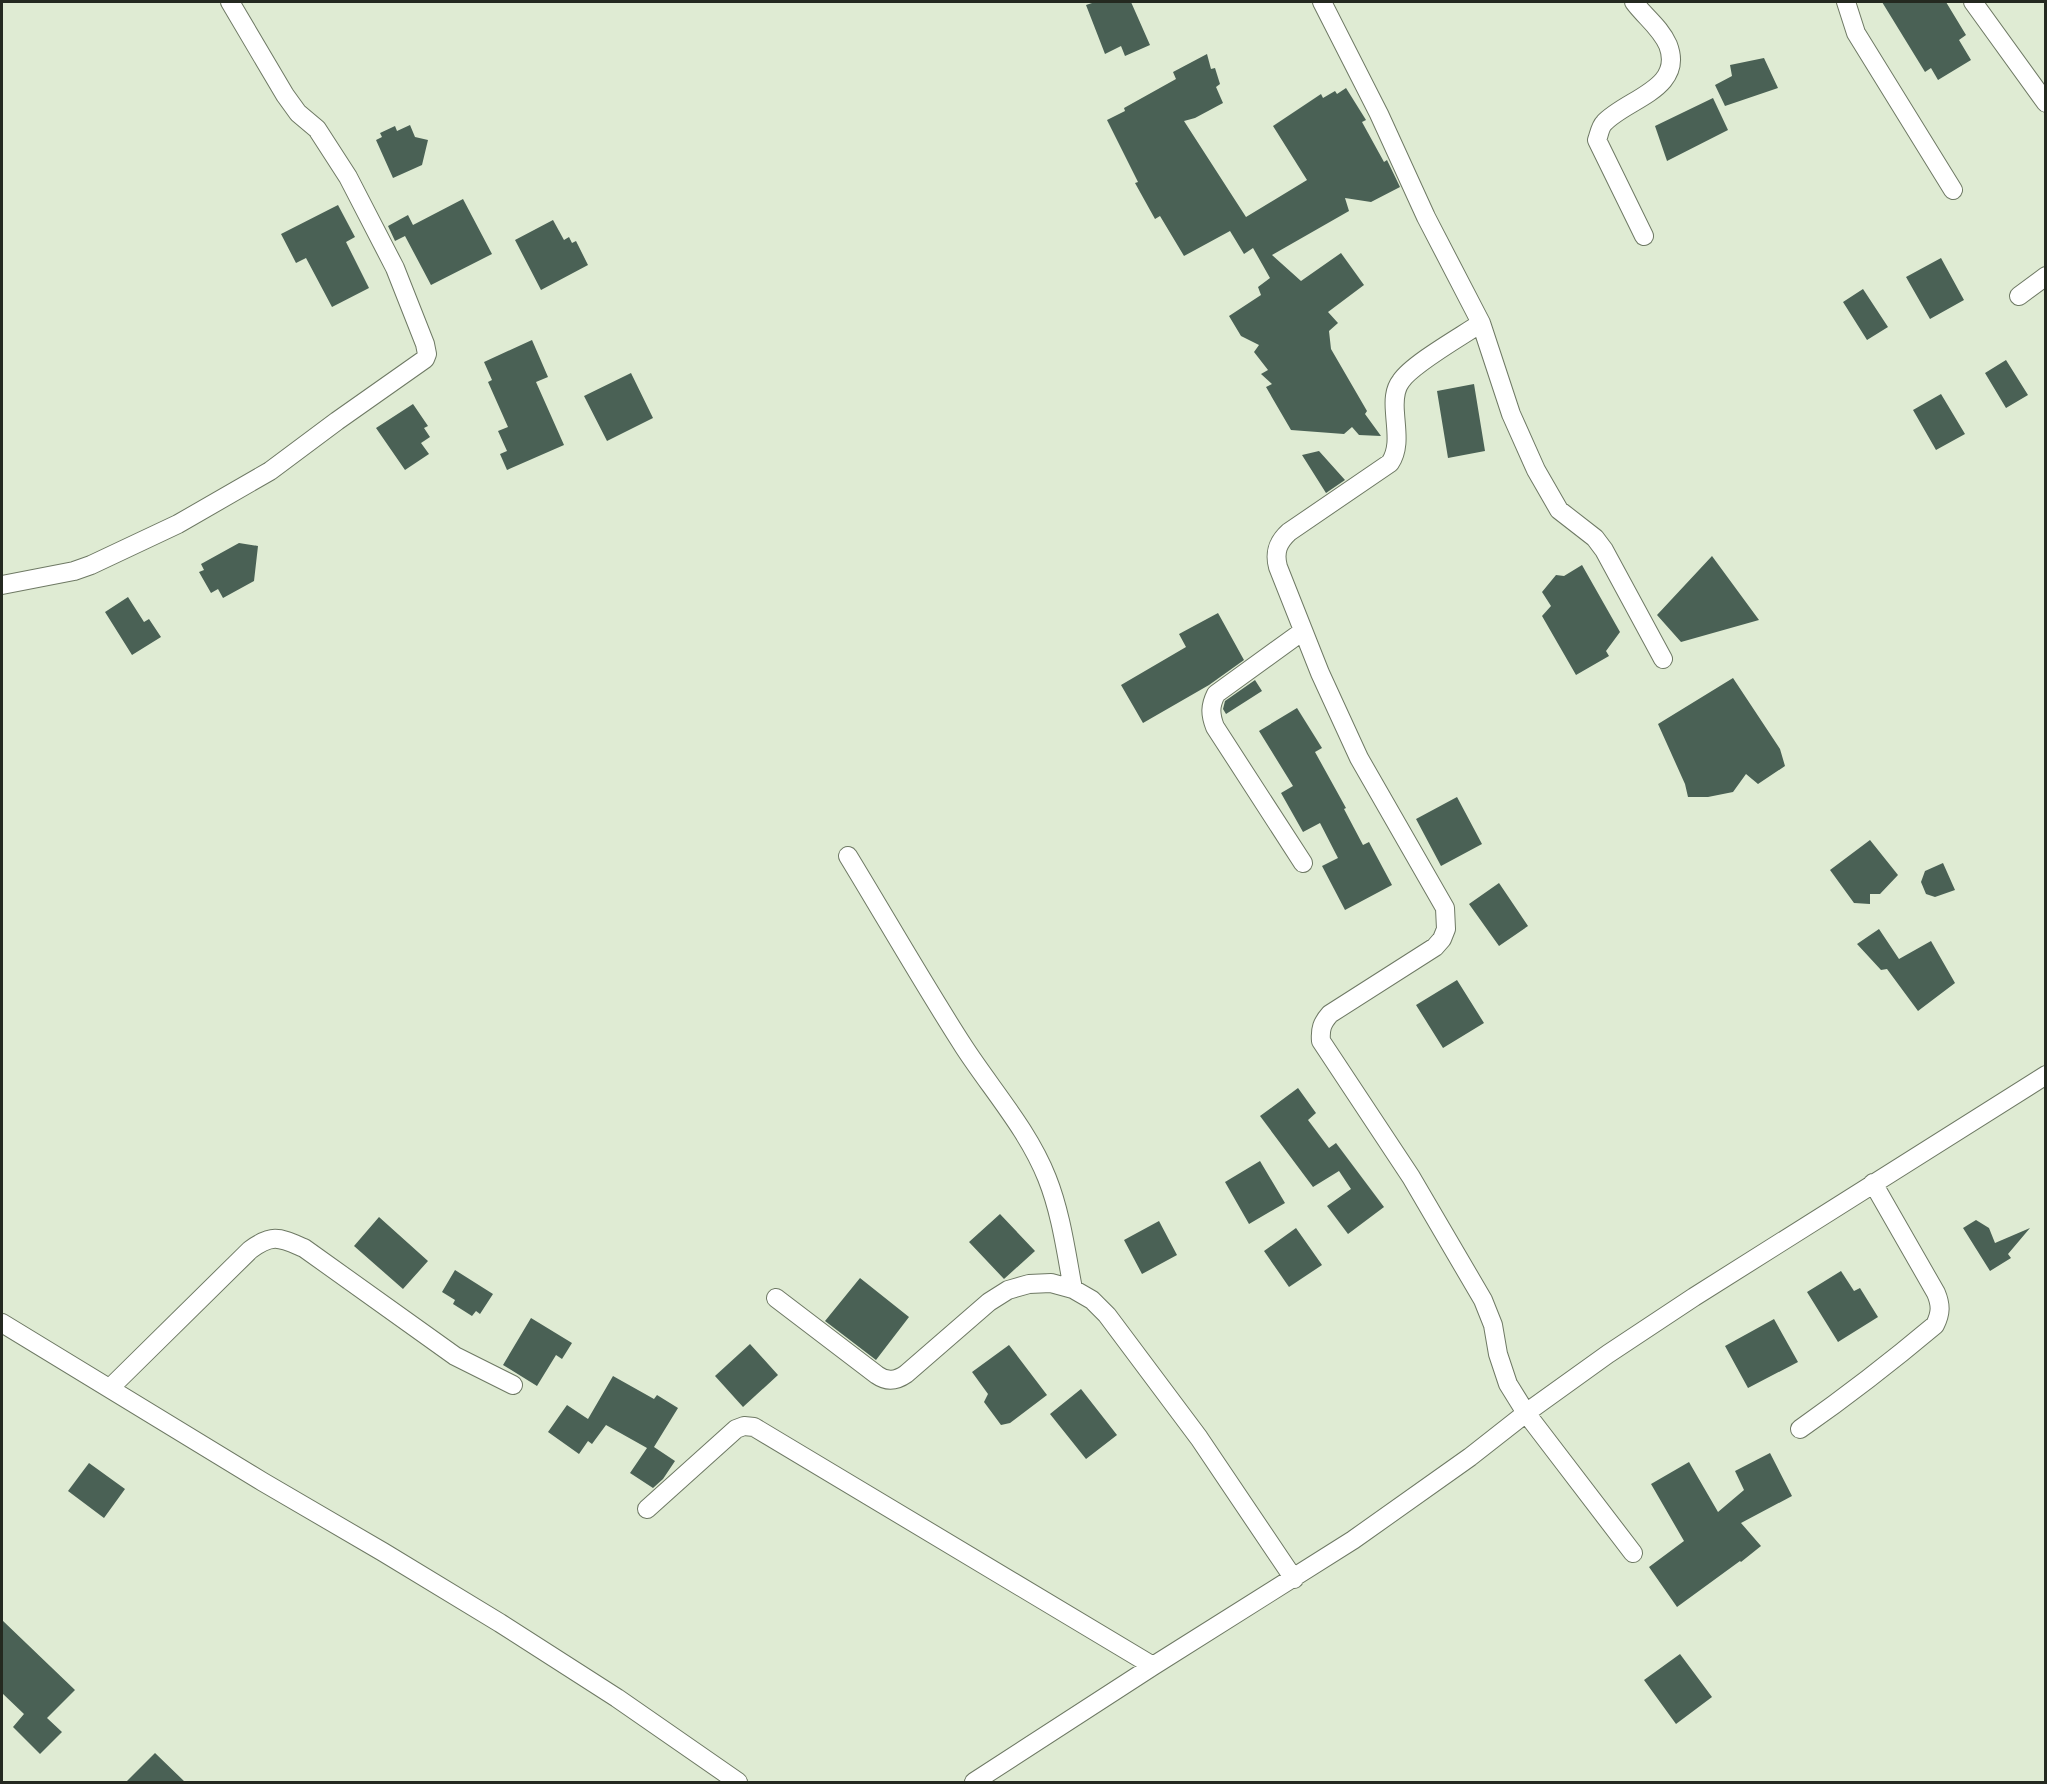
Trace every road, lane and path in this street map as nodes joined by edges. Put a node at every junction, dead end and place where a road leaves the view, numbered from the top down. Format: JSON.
{"nodes":[{"id":1,"x":230,"y":2,"type":"edge"},
{"id":2,"x":1322,"y":2,"type":"edge"},
{"id":3,"x":1634,"y":2,"type":"edge"},
{"id":4,"x":1846,"y":2,"type":"edge"},
{"id":5,"x":1973,"y":2,"type":"edge"},
{"id":6,"x":2046,"y":103,"type":"edge"},
{"id":7,"x":1953,"y":190,"type":"dead end"},
{"id":8,"x":1644,"y":236,"type":"dead end"},
{"id":9,"x":2046,"y":276,"type":"edge"},
{"id":10,"x":2019,"y":296,"type":"dead end"},
{"id":11,"x":1481,"y":323,"type":"junction"},
{"id":12,"x":2,"y":585,"type":"edge"},
{"id":13,"x":1303,"y":631,"type":"junction"},
{"id":14,"x":1663,"y":659,"type":"dead end"},
{"id":15,"x":849,"y":856,"type":"dead end"},
{"id":16,"x":1303,"y":863,"type":"dead end"},
{"id":17,"x":2046,"y":1076,"type":"edge"},
{"id":18,"x":1873,"y":1184,"type":"junction"},
{"id":19,"x":1073,"y":1289,"type":"junction"},
{"id":20,"x":776,"y":1298,"type":"dead end"},
{"id":21,"x":2,"y":1323,"type":"edge"},
{"id":22,"x":513,"y":1385,"type":"dead end"},
{"id":23,"x":110,"y":1388,"type":"junction"},
{"id":24,"x":1526,"y":1413,"type":"junction"},
{"id":25,"x":1800,"y":1429,"type":"dead end"},
{"id":26,"x":647,"y":1509,"type":"dead end"},
{"id":27,"x":1633,"y":1553,"type":"dead end"},
{"id":28,"x":1294,"y":1579,"type":"junction"},
{"id":29,"x":1153,"y":1666,"type":"junction"},
{"id":30,"x":738,"y":1782,"type":"edge"},
{"id":31,"x":974,"y":1782,"type":"edge"}],
"edges":[{"from":1,"to":12,"type":"street"},
{"from":2,"to":11,"type":"street"},
{"from":3,"to":8,"type":"street"},
{"from":4,"to":7,"type":"street"},
{"from":5,"to":6,"type":"street"},
{"from":9,"to":10,"type":"street"},
{"from":11,"to":13,"type":"street"},
{"from":11,"to":14,"type":"street"},
{"from":13,"to":16,"type":"street"},
{"from":13,"to":24,"type":"street"},
{"from":15,"to":19,"type":"street"},
{"from":17,"to":18,"type":"street"},
{"from":18,"to":24,"type":"street"},
{"from":18,"to":25,"type":"street"},
{"from":19,"to":20,"type":"street"},
{"from":19,"to":28,"type":"street"},
{"from":21,"to":23,"type":"street"},
{"from":22,"to":23,"type":"street"},
{"from":23,"to":30,"type":"street"},
{"from":24,"to":27,"type":"street"},
{"from":24,"to":28,"type":"street"},
{"from":26,"to":29,"type":"street"},
{"from":28,"to":29,"type":"street"},
{"from":29,"to":31,"type":"street"}]}
